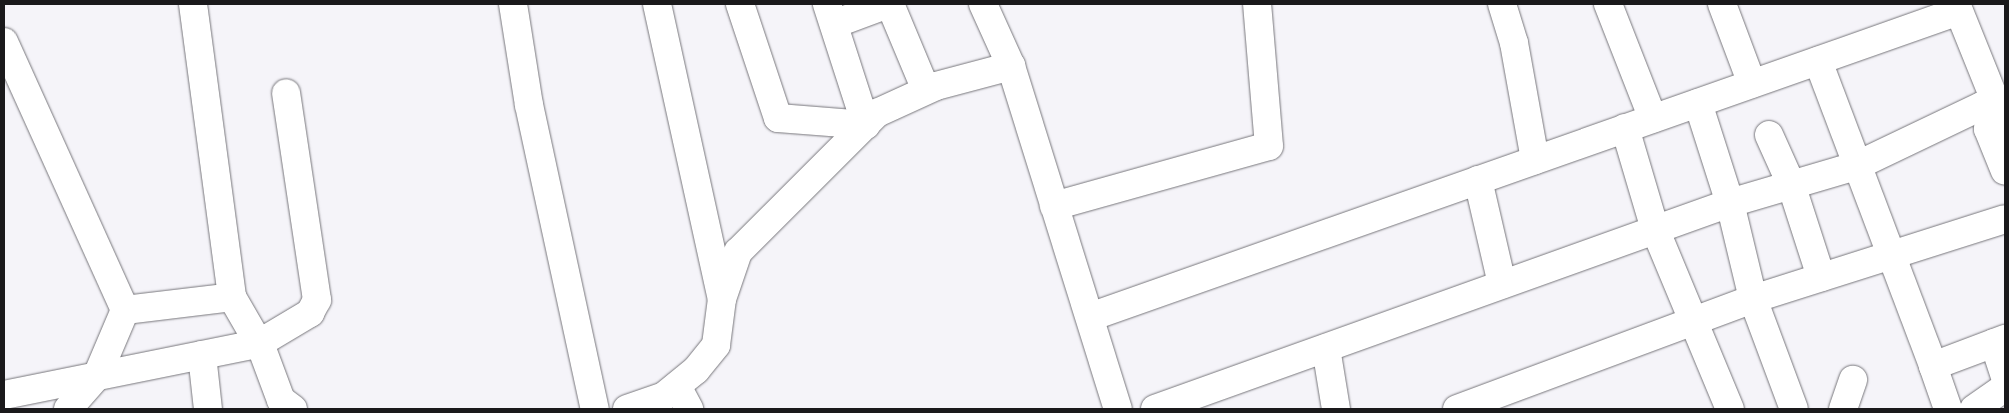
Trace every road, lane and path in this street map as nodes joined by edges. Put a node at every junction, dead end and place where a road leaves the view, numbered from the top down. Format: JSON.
{"nodes":[{"id":1,"x":193,"y":4,"type":"edge"},
{"id":2,"x":513,"y":4,"type":"edge"},
{"id":3,"x":657,"y":4,"type":"edge"},
{"id":4,"x":740,"y":4,"type":"edge"},
{"id":5,"x":889,"y":4,"type":"edge"},
{"id":6,"x":983,"y":4,"type":"edge"},
{"id":7,"x":1257,"y":4,"type":"edge"},
{"id":8,"x":1502,"y":4,"type":"edge"},
{"id":9,"x":1608,"y":4,"type":"edge"},
{"id":10,"x":1722,"y":4,"type":"edge"},
{"id":11,"x":831,"y":14,"type":"edge"},
{"id":12,"x":4,"y":42,"type":"edge"},
{"id":13,"x":1818,"y":61,"type":"junction"},
{"id":14,"x":1011,"y":66,"type":"junction"},
{"id":15,"x":1752,"y":84,"type":"junction"},
{"id":16,"x":926,"y":90,"type":"junction"},
{"id":17,"x":286,"y":93,"type":"dead end"},
{"id":18,"x":1698,"y":103,"type":"junction"},
{"id":19,"x":2002,"y":112,"type":"edge"},
{"id":20,"x":1653,"y":119,"type":"junction"},
{"id":21,"x":866,"y":125,"type":"junction"},
{"id":22,"x":1625,"y":128,"type":"junction"},
{"id":23,"x":1769,"y":135,"type":"dead end"},
{"id":24,"x":1536,"y":160,"type":"junction"},
{"id":25,"x":1856,"y":166,"type":"junction"},
{"id":26,"x":2005,"y":171,"type":"edge"},
{"id":27,"x":1478,"y":180,"type":"junction"},
{"id":28,"x":1791,"y":184,"type":"junction"},
{"id":29,"x":1730,"y":203,"type":"junction"},
{"id":30,"x":1054,"y":206,"type":"junction"},
{"id":31,"x":2005,"y":219,"type":"edge"},
{"id":32,"x":1655,"y":229,"type":"junction"},
{"id":33,"x":1890,"y":255,"type":"junction"},
{"id":34,"x":1821,"y":277,"type":"junction"},
{"id":35,"x":1502,"y":284,"type":"junction"},
{"id":36,"x":232,"y":296,"type":"junction"},
{"id":37,"x":722,"y":299,"type":"junction"},
{"id":38,"x":1753,"y":299,"type":"junction"},
{"id":39,"x":125,"y":310,"type":"junction"},
{"id":40,"x":1090,"y":317,"type":"junction"},
{"id":41,"x":1693,"y":321,"type":"junction"},
{"id":42,"x":2000,"y":341,"type":"edge"},
{"id":43,"x":258,"y":344,"type":"junction"},
{"id":44,"x":1326,"y":348,"type":"junction"},
{"id":45,"x":202,"y":355,"type":"junction"},
{"id":46,"x":1933,"y":366,"type":"junction"},
{"id":47,"x":97,"y":376,"type":"junction"},
{"id":48,"x":2005,"y":377,"type":"edge"},
{"id":49,"x":1853,"y":380,"type":"dead end"},
{"id":50,"x":2005,"y":387,"type":"edge"},
{"id":51,"x":4,"y":395,"type":"edge"},
{"id":52,"x":683,"y":397,"type":"edge"},
{"id":53,"x":68,"y":409,"type":"edge"},
{"id":54,"x":208,"y":409,"type":"edge"},
{"id":55,"x":293,"y":409,"type":"edge"},
{"id":56,"x":595,"y":409,"type":"edge"},
{"id":57,"x":627,"y":409,"type":"edge"},
{"id":58,"x":1118,"y":409,"type":"edge"},
{"id":59,"x":1155,"y":409,"type":"edge"},
{"id":60,"x":1336,"y":409,"type":"edge"},
{"id":61,"x":1457,"y":409,"type":"edge"},
{"id":62,"x":1730,"y":409,"type":"edge"},
{"id":63,"x":1794,"y":409,"type":"edge"},
{"id":64,"x":1843,"y":409,"type":"edge"},
{"id":65,"x":1948,"y":409,"type":"edge"},
{"id":66,"x":1974,"y":409,"type":"edge"}],
"edges":[{"from":1,"to":36,"type":"street"},
{"from":2,"to":56,"type":"street"},
{"from":3,"to":37,"type":"street"},
{"from":4,"to":21,"type":"street"},
{"from":5,"to":11,"type":"street"},
{"from":5,"to":16,"type":"street"},
{"from":6,"to":14,"type":"street"},
{"from":7,"to":30,"type":"street"},
{"from":8,"to":24,"type":"street"},
{"from":9,"to":20,"type":"street"},
{"from":10,"to":15,"type":"street"},
{"from":11,"to":21,"type":"street"},
{"from":12,"to":39,"type":"street"},
{"from":13,"to":15,"type":"street"},
{"from":13,"to":19,"type":"street"},
{"from":13,"to":25,"type":"street"},
{"from":14,"to":16,"type":"street"},
{"from":14,"to":30,"type":"street"},
{"from":15,"to":18,"type":"street"},
{"from":16,"to":21,"type":"street"},
{"from":17,"to":43,"type":"street"},
{"from":18,"to":20,"type":"street"},
{"from":18,"to":29,"type":"street"},
{"from":19,"to":25,"type":"street"},
{"from":19,"to":26,"type":"street"},
{"from":20,"to":22,"type":"street"},
{"from":21,"to":37,"type":"street"},
{"from":22,"to":24,"type":"street"},
{"from":22,"to":32,"type":"street"},
{"from":23,"to":28,"type":"street"},
{"from":24,"to":27,"type":"street"},
{"from":25,"to":28,"type":"street"},
{"from":25,"to":33,"type":"street"},
{"from":27,"to":35,"type":"street"},
{"from":27,"to":40,"type":"street"},
{"from":28,"to":29,"type":"street"},
{"from":28,"to":34,"type":"street"},
{"from":29,"to":32,"type":"street"},
{"from":29,"to":38,"type":"street"},
{"from":30,"to":40,"type":"street"},
{"from":31,"to":33,"type":"street"},
{"from":32,"to":35,"type":"street"},
{"from":32,"to":41,"type":"street"},
{"from":33,"to":34,"type":"street"},
{"from":33,"to":46,"type":"street"},
{"from":34,"to":38,"type":"street"},
{"from":35,"to":44,"type":"street"},
{"from":36,"to":39,"type":"street"},
{"from":36,"to":43,"type":"street"},
{"from":37,"to":52,"type":"street"},
{"from":38,"to":41,"type":"street"},
{"from":38,"to":63,"type":"street"},
{"from":39,"to":47,"type":"street"},
{"from":40,"to":58,"type":"street"},
{"from":41,"to":61,"type":"street"},
{"from":41,"to":62,"type":"street"},
{"from":42,"to":46,"type":"street"},
{"from":42,"to":48,"type":"street"},
{"from":43,"to":45,"type":"street"},
{"from":43,"to":55,"type":"street"},
{"from":44,"to":59,"type":"street"},
{"from":44,"to":60,"type":"street"},
{"from":45,"to":47,"type":"street"},
{"from":45,"to":54,"type":"street"},
{"from":46,"to":65,"type":"street"},
{"from":47,"to":51,"type":"street"},
{"from":47,"to":53,"type":"street"},
{"from":49,"to":64,"type":"street"},
{"from":50,"to":66,"type":"street"},
{"from":52,"to":57,"type":"street"}]}
